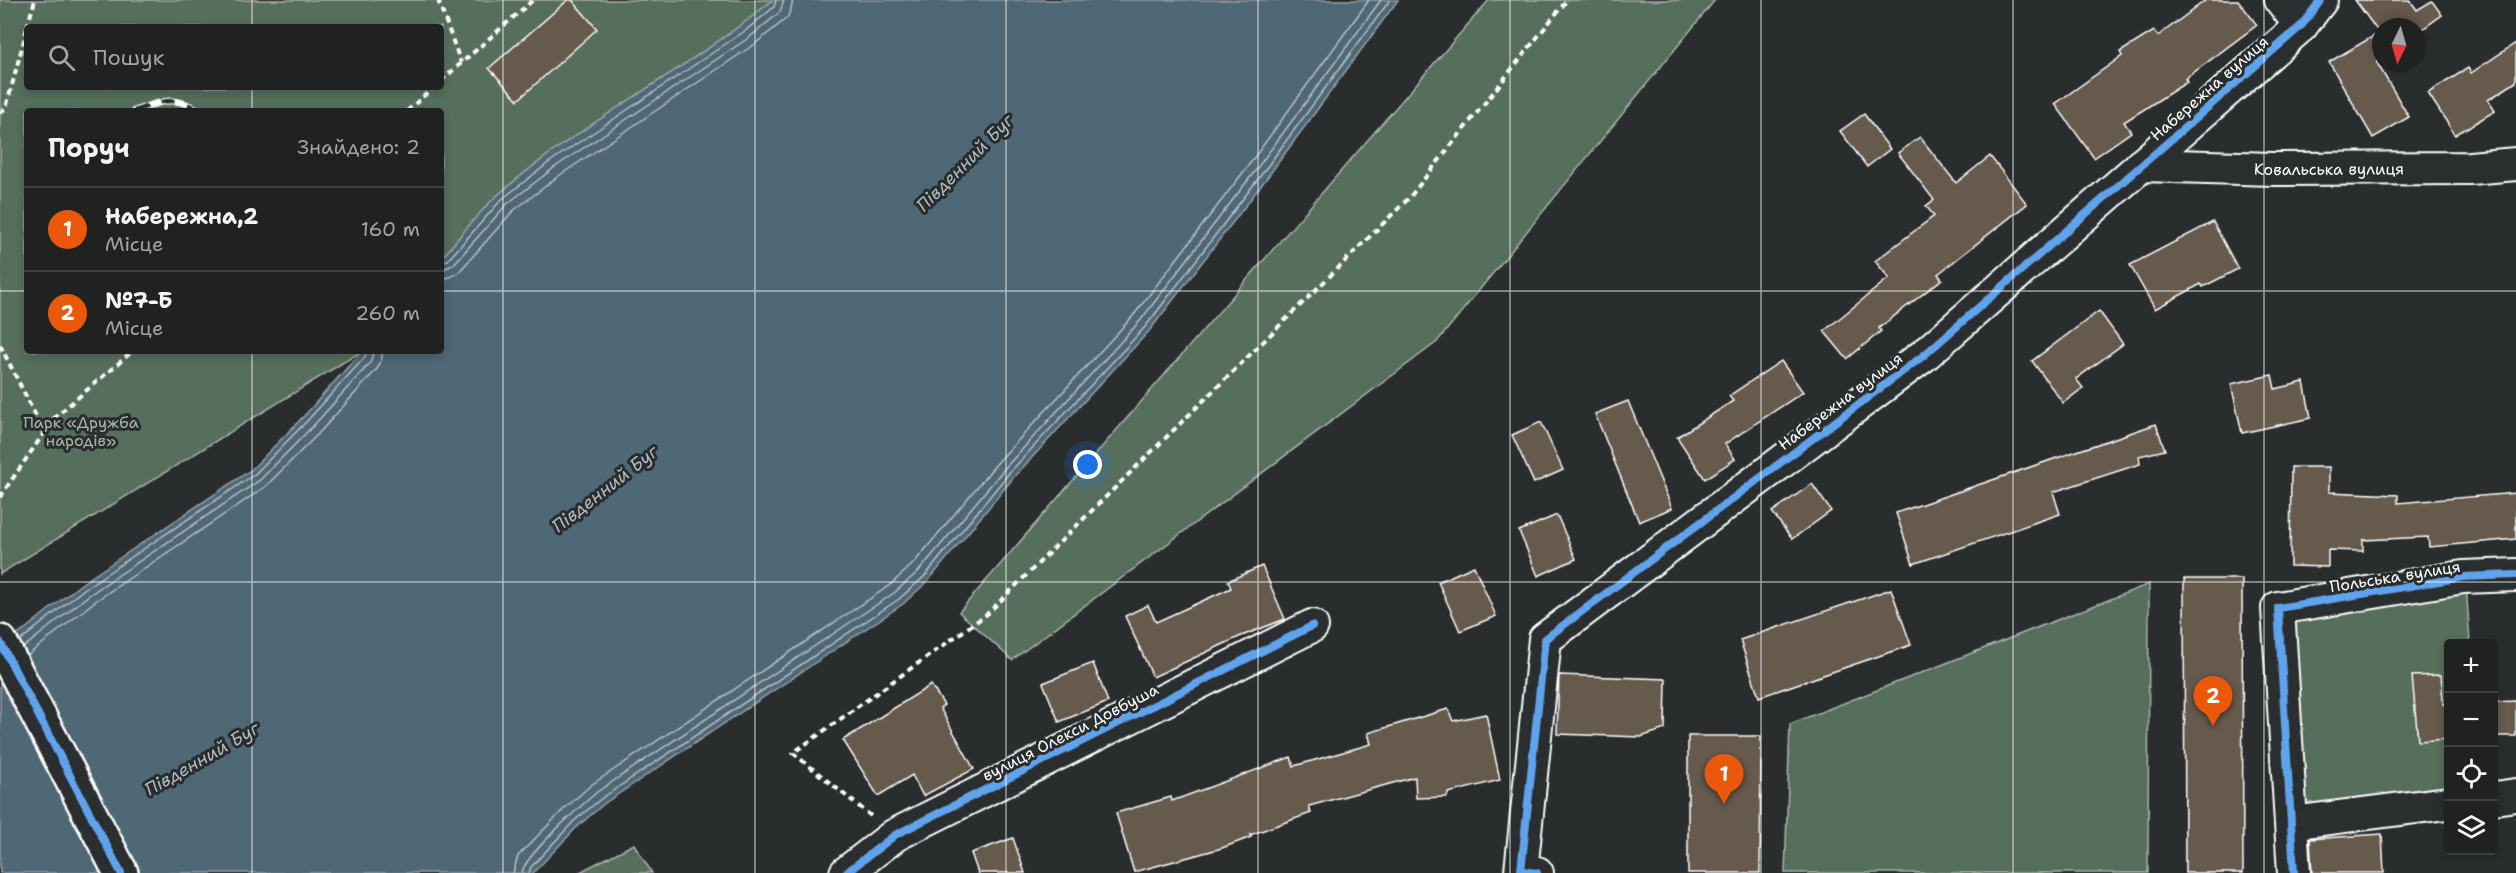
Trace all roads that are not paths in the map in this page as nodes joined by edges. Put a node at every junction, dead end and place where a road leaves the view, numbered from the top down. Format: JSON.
{"nodes":[{"id":1,"x":2282,"y":0,"type":"edge"},
{"id":2,"x":2321,"y":0,"type":"edge"},
{"id":3,"x":2301,"y":26,"type":"junction"},
{"id":4,"x":2516,"y":164,"type":"edge"},
{"id":5,"x":2141,"y":165,"type":"junction"},
{"id":6,"x":2516,"y":575,"type":"edge"},
{"id":7,"x":1312,"y":626,"type":"dead end"},
{"id":8,"x":0,"y":642,"type":"edge"},
{"id":9,"x":2516,"y":795,"type":"edge"},
{"id":10,"x":2498,"y":797,"type":"edge"},
{"id":11,"x":2444,"y":804,"type":"edge"},
{"id":12,"x":2291,"y":823,"type":"junction"},
{"id":13,"x":1518,"y":872,"type":"edge"},
{"id":14,"x":121,"y":873,"type":"edge"},
{"id":15,"x":846,"y":873,"type":"edge"},
{"id":16,"x":2294,"y":873,"type":"edge"}],
"edges":[{"from":1,"to":3,"type":"street"},
{"from":2,"to":3,"type":"street","name":"Набережна вулиця"},
{"from":3,"to":5,"type":"street","name":"Набережна вулиця"},
{"from":4,"to":5,"type":"street","name":"Ковальська вулиця"},
{"from":5,"to":13,"type":"street","name":"Набережна вулиця"},
{"from":6,"to":12,"type":"street","name":"Польська вулиця"},
{"from":7,"to":15,"type":"street","name":"вулиця Олекси Довбуша"},
{"from":8,"to":14,"type":"main road"},
{"from":9,"to":10,"type":"street"},
{"from":11,"to":12,"type":"street"},
{"from":12,"to":16,"type":"street"}]}
